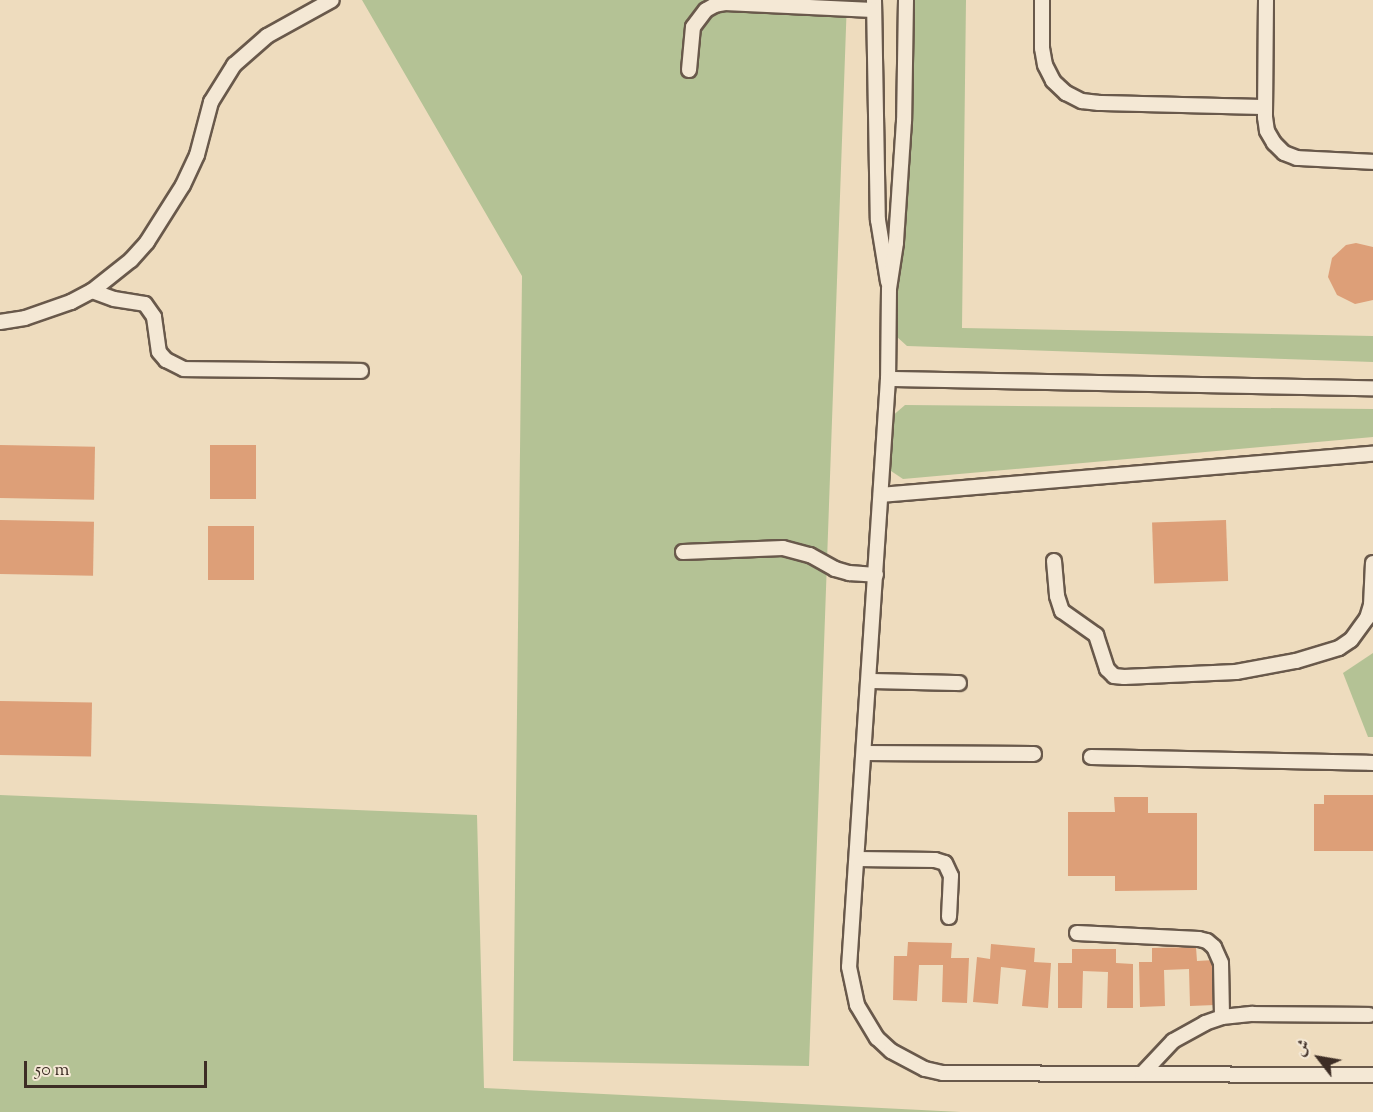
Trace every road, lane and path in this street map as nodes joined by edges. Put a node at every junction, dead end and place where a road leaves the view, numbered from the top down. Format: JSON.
{"nodes":[{"id":1,"x":332,"y":0,"type":"edge"},
{"id":2,"x":906,"y":0,"type":"edge"},
{"id":3,"x":1042,"y":0,"type":"edge"},
{"id":4,"x":1266,"y":0,"type":"edge"},
{"id":5,"x":874,"y":5,"type":"edge"},
{"id":6,"x":689,"y":70,"type":"dead end"},
{"id":7,"x":1265,"y":107,"type":"junction"},
{"id":8,"x":1373,"y":162,"type":"edge"},
{"id":9,"x":889,"y":289,"type":"junction"},
{"id":10,"x":92,"y":291,"type":"junction"},
{"id":11,"x":0,"y":322,"type":"edge"},
{"id":12,"x":361,"y":371,"type":"dead end"},
{"id":13,"x":888,"y":379,"type":"junction"},
{"id":14,"x":1373,"y":388,"type":"edge"},
{"id":15,"x":1373,"y":454,"type":"edge"},
{"id":16,"x":881,"y":495,"type":"junction"},
{"id":17,"x":683,"y":552,"type":"dead end"},
{"id":18,"x":1054,"y":561,"type":"dead end"},
{"id":19,"x":1373,"y":563,"type":"edge"},
{"id":20,"x":876,"y":575,"type":"junction"},
{"id":21,"x":869,"y":681,"type":"junction"},
{"id":22,"x":958,"y":683,"type":"dead end"},
{"id":23,"x":864,"y":753,"type":"junction"},
{"id":24,"x":1034,"y":754,"type":"dead end"},
{"id":25,"x":1091,"y":757,"type":"dead end"},
{"id":26,"x":1373,"y":763,"type":"edge"},
{"id":27,"x":857,"y":860,"type":"junction"},
{"id":28,"x":949,"y":917,"type":"dead end"},
{"id":29,"x":1077,"y":933,"type":"dead end"},
{"id":30,"x":1369,"y":1015,"type":"dead end"},
{"id":31,"x":1222,"y":1017,"type":"junction"},
{"id":32,"x":1142,"y":1074,"type":"junction"},
{"id":33,"x":1373,"y":1075,"type":"edge"}],
"edges":[{"from":1,"to":10,"type":"lane"},
{"from":2,"to":9,"type":"lane"},
{"from":3,"to":7,"type":"lane"},
{"from":4,"to":7,"type":"lane"},
{"from":5,"to":6,"type":"lane"},
{"from":5,"to":9,"type":"lane"},
{"from":7,"to":8,"type":"lane"},
{"from":9,"to":13,"type":"lane"},
{"from":10,"to":11,"type":"lane"},
{"from":10,"to":12,"type":"lane"},
{"from":13,"to":14,"type":"lane"},
{"from":13,"to":16,"type":"lane"},
{"from":15,"to":16,"type":"lane"},
{"from":16,"to":20,"type":"lane"},
{"from":17,"to":20,"type":"lane"},
{"from":18,"to":19,"type":"lane"},
{"from":20,"to":21,"type":"lane"},
{"from":21,"to":22,"type":"lane"},
{"from":21,"to":23,"type":"lane"},
{"from":23,"to":24,"type":"lane"},
{"from":23,"to":27,"type":"lane"},
{"from":25,"to":26,"type":"lane"},
{"from":27,"to":28,"type":"lane"},
{"from":27,"to":32,"type":"lane"},
{"from":29,"to":31,"type":"lane"},
{"from":30,"to":31,"type":"lane"},
{"from":31,"to":32,"type":"lane"},
{"from":32,"to":33,"type":"lane"}]}
